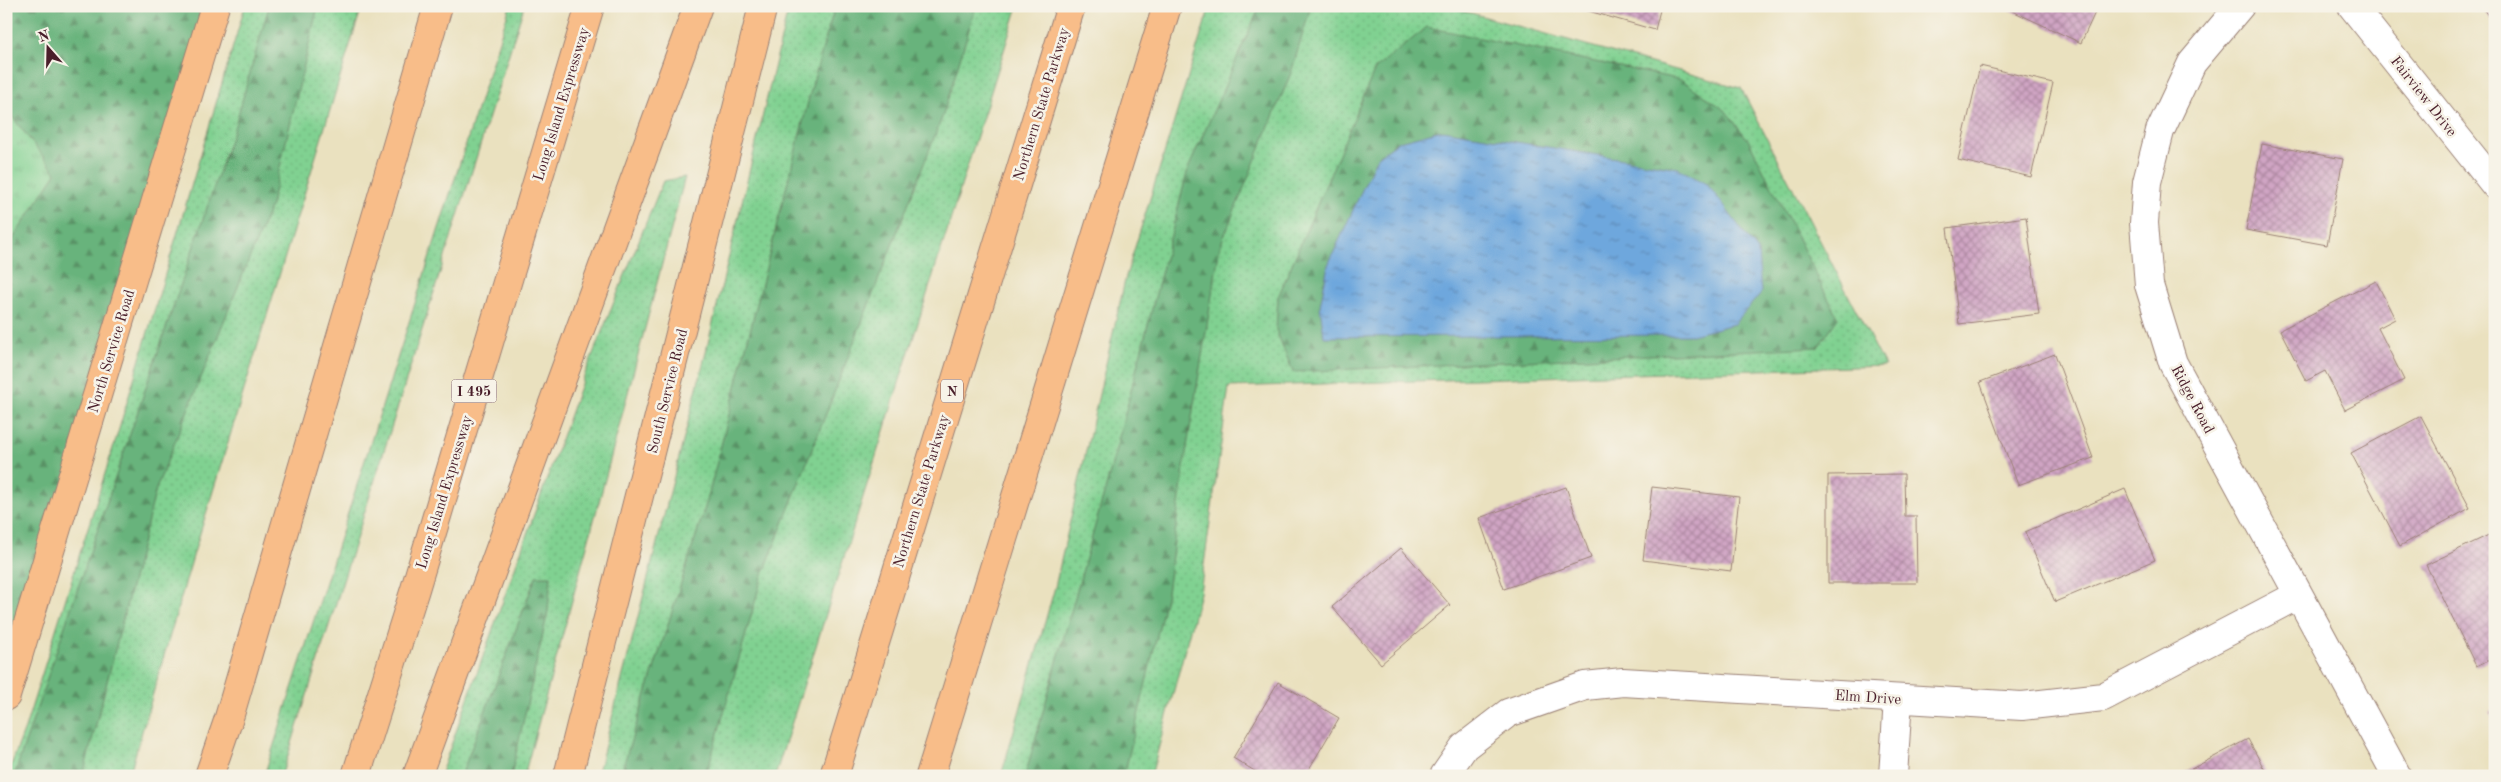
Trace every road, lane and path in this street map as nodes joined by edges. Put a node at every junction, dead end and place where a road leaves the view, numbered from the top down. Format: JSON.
{"nodes":[{"id":1,"x":215,"y":6,"type":"edge"},
{"id":2,"x":438,"y":6,"type":"edge"},
{"id":3,"x":590,"y":6,"type":"edge"},
{"id":4,"x":698,"y":6,"type":"edge"},
{"id":5,"x":763,"y":6,"type":"edge"},
{"id":6,"x":1071,"y":6,"type":"edge"},
{"id":7,"x":1167,"y":6,"type":"edge"},
{"id":8,"x":2240,"y":6,"type":"edge"},
{"id":9,"x":2352,"y":6,"type":"edge"},
{"id":10,"x":2495,"y":186,"type":"edge"},
{"id":11,"x":2298,"y":595,"type":"junction"},
{"id":12,"x":6,"y":696,"type":"edge"},
{"id":13,"x":1898,"y":700,"type":"junction"},
{"id":14,"x":209,"y":776,"type":"edge"},
{"id":15,"x":356,"y":776,"type":"edge"},
{"id":16,"x":417,"y":776,"type":"edge"},
{"id":17,"x":568,"y":776,"type":"edge"},
{"id":18,"x":834,"y":776,"type":"edge"},
{"id":19,"x":930,"y":776,"type":"edge"},
{"id":20,"x":1444,"y":776,"type":"edge"},
{"id":21,"x":1893,"y":776,"type":"edge"},
{"id":22,"x":2397,"y":776,"type":"edge"}],
"edges":[{"from":1,"to":12,"type":"main road","name":"North Service Road"},
{"from":2,"to":14,"type":"main road"},
{"from":3,"to":15,"type":"main road","name":"Long Island Expressway","number":"I 495"},
{"from":4,"to":16,"type":"main road"},
{"from":5,"to":17,"type":"main road","name":"South Service Road"},
{"from":6,"to":18,"type":"main road","name":"Northern State Parkway","number":"N"},
{"from":7,"to":19,"type":"main road"},
{"from":8,"to":11,"type":"street","name":"Ridge Road"},
{"from":9,"to":10,"type":"street","name":"Fairview Drive"},
{"from":11,"to":13,"type":"street","name":"Elm Drive"},
{"from":11,"to":22,"type":"street","name":"Ridge Road"},
{"from":13,"to":20,"type":"street","name":"Elm Drive"},
{"from":13,"to":21,"type":"street"}]}
